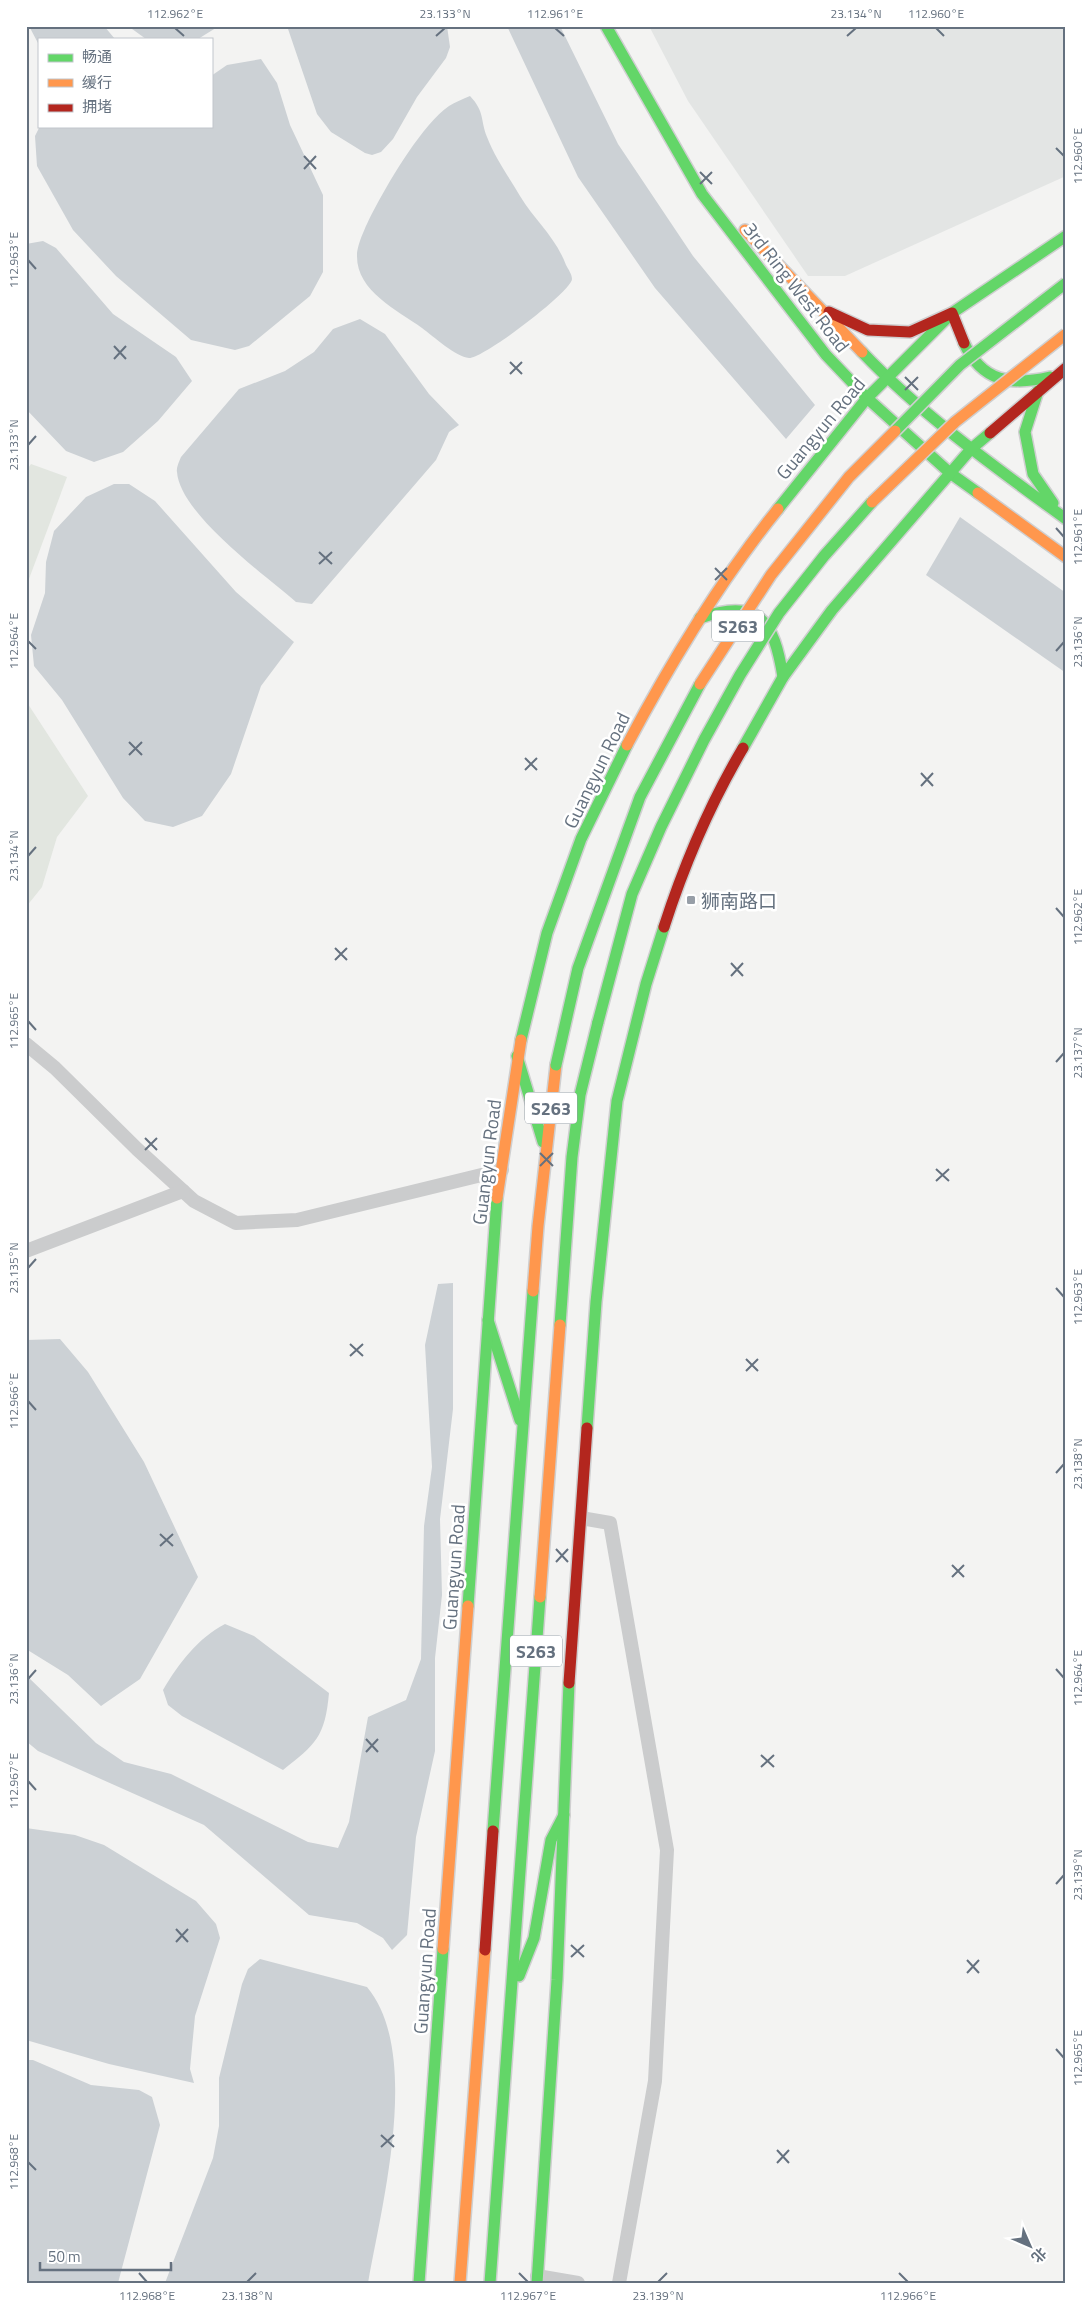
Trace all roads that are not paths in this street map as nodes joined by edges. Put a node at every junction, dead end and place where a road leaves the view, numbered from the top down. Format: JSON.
{"nodes":[{"id":1,"x":606,"y":26,"type":"edge"},
{"id":2,"x":619,"y":26,"type":"edge"},
{"id":3,"x":1066,"y":236,"type":"edge"},
{"id":4,"x":1066,"y":283,"type":"edge"},
{"id":5,"x":816,"y":305,"type":"junction"},
{"id":6,"x":952,"y":314,"type":"junction"},
{"id":7,"x":1066,"y":334,"type":"edge"},
{"id":8,"x":1066,"y":368,"type":"edge"},
{"id":9,"x":1055,"y":376,"type":"junction"},
{"id":10,"x":886,"y":377,"type":"junction"},
{"id":11,"x":1039,"y":389,"type":"junction"},
{"id":12,"x":866,"y":398,"type":"junction"},
{"id":13,"x":971,"y":449,"type":"junction"},
{"id":14,"x":950,"y":473,"type":"junction"},
{"id":15,"x":1063,"y":517,"type":"edge"},
{"id":16,"x":1066,"y":557,"type":"edge"},
{"id":17,"x":700,"y":618,"type":"junction"},
{"id":18,"x":783,"y":677,"type":"junction"},
{"id":19,"x":26,"y":1044,"type":"edge"},
{"id":20,"x":517,"y":1056,"type":"junction"},
{"id":21,"x":546,"y":1152,"type":"junction"},
{"id":22,"x":502,"y":1170,"type":"junction"},
{"id":23,"x":183,"y":1191,"type":"junction"},
{"id":24,"x":26,"y":1251,"type":"edge"},
{"id":25,"x":488,"y":1320,"type":"junction"},
{"id":26,"x":523,"y":1430,"type":"junction"},
{"id":27,"x":581,"y":1518,"type":"junction"},
{"id":28,"x":564,"y":1815,"type":"junction"},
{"id":29,"x":511,"y":1995,"type":"junction"},
{"id":30,"x":537,"y":2280,"type":"edge"},
{"id":31,"x":419,"y":2283,"type":"edge"},
{"id":32,"x":460,"y":2283,"type":"edge"},
{"id":33,"x":490,"y":2283,"type":"edge"},
{"id":34,"x":578,"y":2283,"type":"edge"},
{"id":35,"x":619,"y":2283,"type":"edge"}],
"edges":[{"from":1,"to":12,"type":"main road","name":"3rd Ring West Road"},
{"from":2,"to":5,"type":"main road","name":"3rd Ring West Road"},
{"from":3,"to":6,"type":"main road","name":"Guangyun Road","number":"S263"},
{"from":4,"to":21,"type":"main road","number":"S263","bridge":true},
{"from":5,"to":6,"type":"main road"},
{"from":5,"to":10,"type":"main road","name":"3rd Ring West Road"},
{"from":6,"to":9,"type":"main road"},
{"from":6,"to":10,"type":"main road","name":"Guangyun Road","number":"S263"},
{"from":7,"to":29,"type":"main road","number":"S263","bridge":true},
{"from":8,"to":9,"type":"main road","number":"S263"},
{"from":9,"to":11,"type":"main road","number":"S263"},
{"from":10,"to":12,"type":"main road","name":"Guangyun Road","number":"S263"},
{"from":10,"to":13,"type":"main road","name":"3rd Ring West Road"},
{"from":11,"to":13,"type":"main road","number":"S263"},
{"from":11,"to":15,"type":"main road"},
{"from":12,"to":14,"type":"main road","name":"3rd Ring West Road"},
{"from":12,"to":17,"type":"main road","name":"Guangyun Road","number":"S263"},
{"from":13,"to":14,"type":"main road","number":"S263"},
{"from":13,"to":15,"type":"main road","name":"3rd Ring West Road"},
{"from":14,"to":16,"type":"main road","name":"3rd Ring West Road"},
{"from":14,"to":18,"type":"main road","number":"S263"},
{"from":17,"to":18,"type":"main road"},
{"from":17,"to":20,"type":"main road","name":"Guangyun Road","number":"S263"},
{"from":18,"to":27,"type":"main road","number":"S263"},
{"from":19,"to":23,"type":"street"},
{"from":20,"to":21,"type":"main road"},
{"from":20,"to":22,"type":"main road","name":"Guangyun Road","number":"S263"},
{"from":21,"to":26,"type":"main road","number":"S263"},
{"from":22,"to":23,"type":"street"},
{"from":22,"to":25,"type":"main road","name":"Guangyun Road","number":"S263"},
{"from":23,"to":24,"type":"street"},
{"from":25,"to":26,"type":"main road"},
{"from":25,"to":31,"type":"main road","name":"Guangyun Road","number":"S263"},
{"from":26,"to":32,"type":"main road","number":"S263"},
{"from":27,"to":28,"type":"main road","number":"S263"},
{"from":27,"to":35,"type":"street"},
{"from":28,"to":29,"type":"main road"},
{"from":28,"to":30,"type":"main road","number":"S263"},
{"from":29,"to":33,"type":"main road","number":"S263"},
{"from":30,"to":34,"type":"street"}]}
